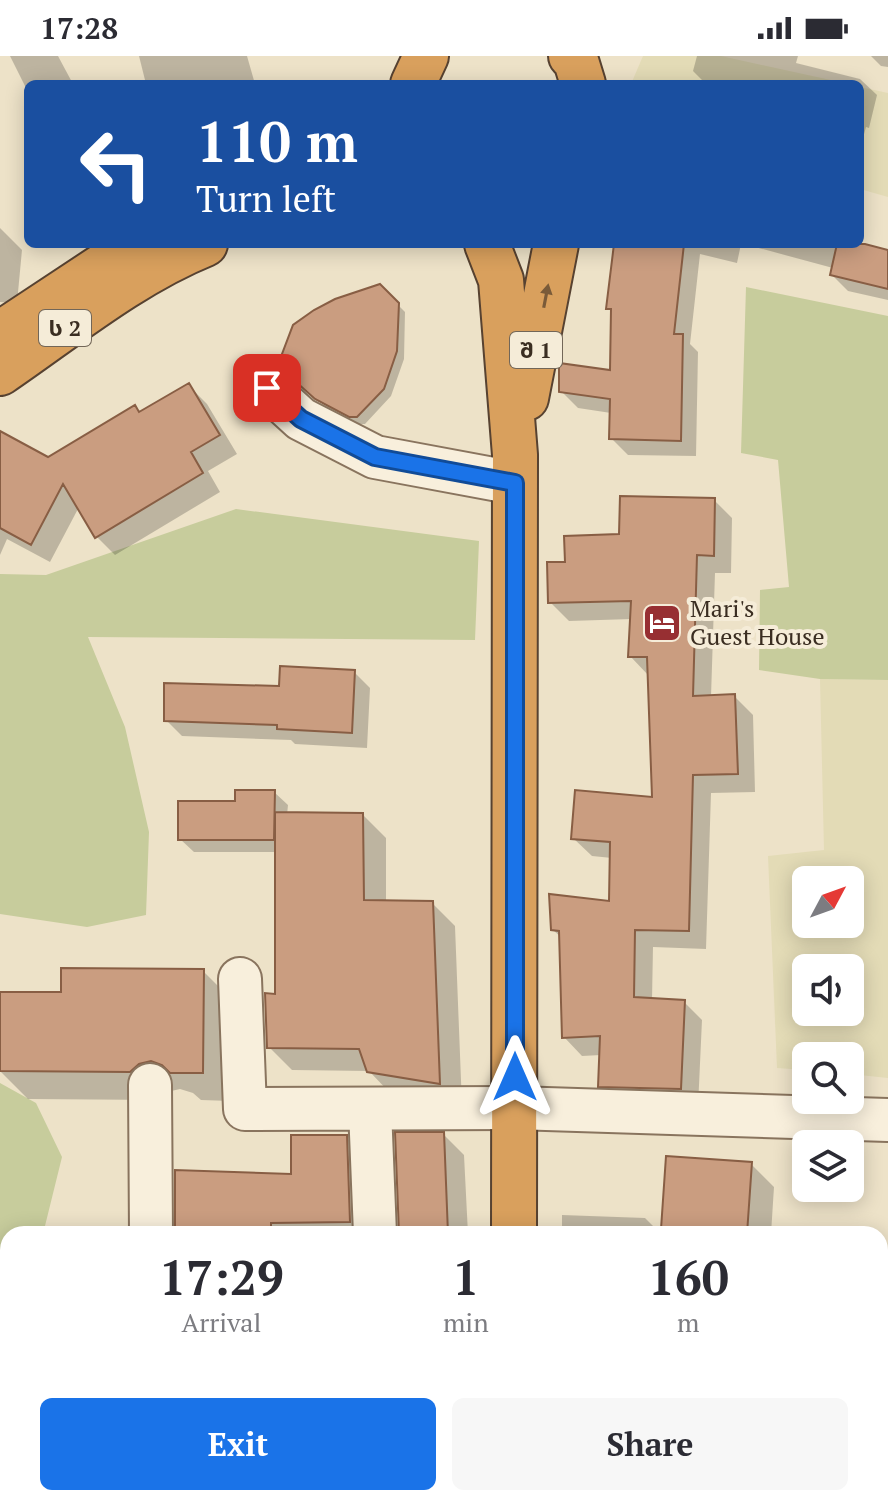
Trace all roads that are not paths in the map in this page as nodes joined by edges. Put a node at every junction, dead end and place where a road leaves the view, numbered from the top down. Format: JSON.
{"nodes":[{"id":1,"x":426,"y":56,"type":"edge"},
{"id":2,"x":571,"y":56,"type":"edge"},
{"id":3,"x":415,"y":80,"type":"edge"},
{"id":4,"x":582,"y":80,"type":"edge"},
{"id":5,"x":130,"y":248,"type":"edge"},
{"id":6,"x":195,"y":248,"type":"edge"},
{"id":7,"x":489,"y":248,"type":"edge"},
{"id":8,"x":555,"y":248,"type":"edge"},
{"id":9,"x":0,"y":334,"type":"edge"},
{"id":10,"x":0,"y":373,"type":"edge"},
{"id":11,"x":267,"y":388,"type":"dead end"},
{"id":12,"x":515,"y":469,"type":"junction"},
{"id":13,"x":240,"y":979,"type":"dead end"},
{"id":14,"x":150,"y":1085,"type":"dead end"},
{"id":15,"x":515,"y":1108,"type":"junction"},
{"id":16,"x":370,"y":1109,"type":"junction"},
{"id":17,"x":888,"y":1120,"type":"edge"},
{"id":18,"x":151,"y":1226,"type":"edge"},
{"id":19,"x":375,"y":1226,"type":"edge"},
{"id":20,"x":514,"y":1226,"type":"edge"}],
"edges":[{"from":1,"to":3,"type":"highway"},
{"from":2,"to":4,"type":"highway"},
{"from":5,"to":9,"type":"highway","number":"ს 2"},
{"from":6,"to":10,"type":"highway","number":"ს 2"},
{"from":7,"to":12,"type":"highway","number":"შ 1"},
{"from":12,"to":8,"type":"highway","number":"შ 1","one_way":true},
{"from":11,"to":12,"type":"lane"},
{"from":12,"to":15,"type":"highway","number":"შ 1"},
{"from":13,"to":16,"type":"lane"},
{"from":14,"to":18,"type":"lane"},
{"from":15,"to":16,"type":"lane"},
{"from":15,"to":17,"type":"lane"},
{"from":15,"to":20,"type":"highway","number":"შ 1"},
{"from":16,"to":19,"type":"lane"}]}
